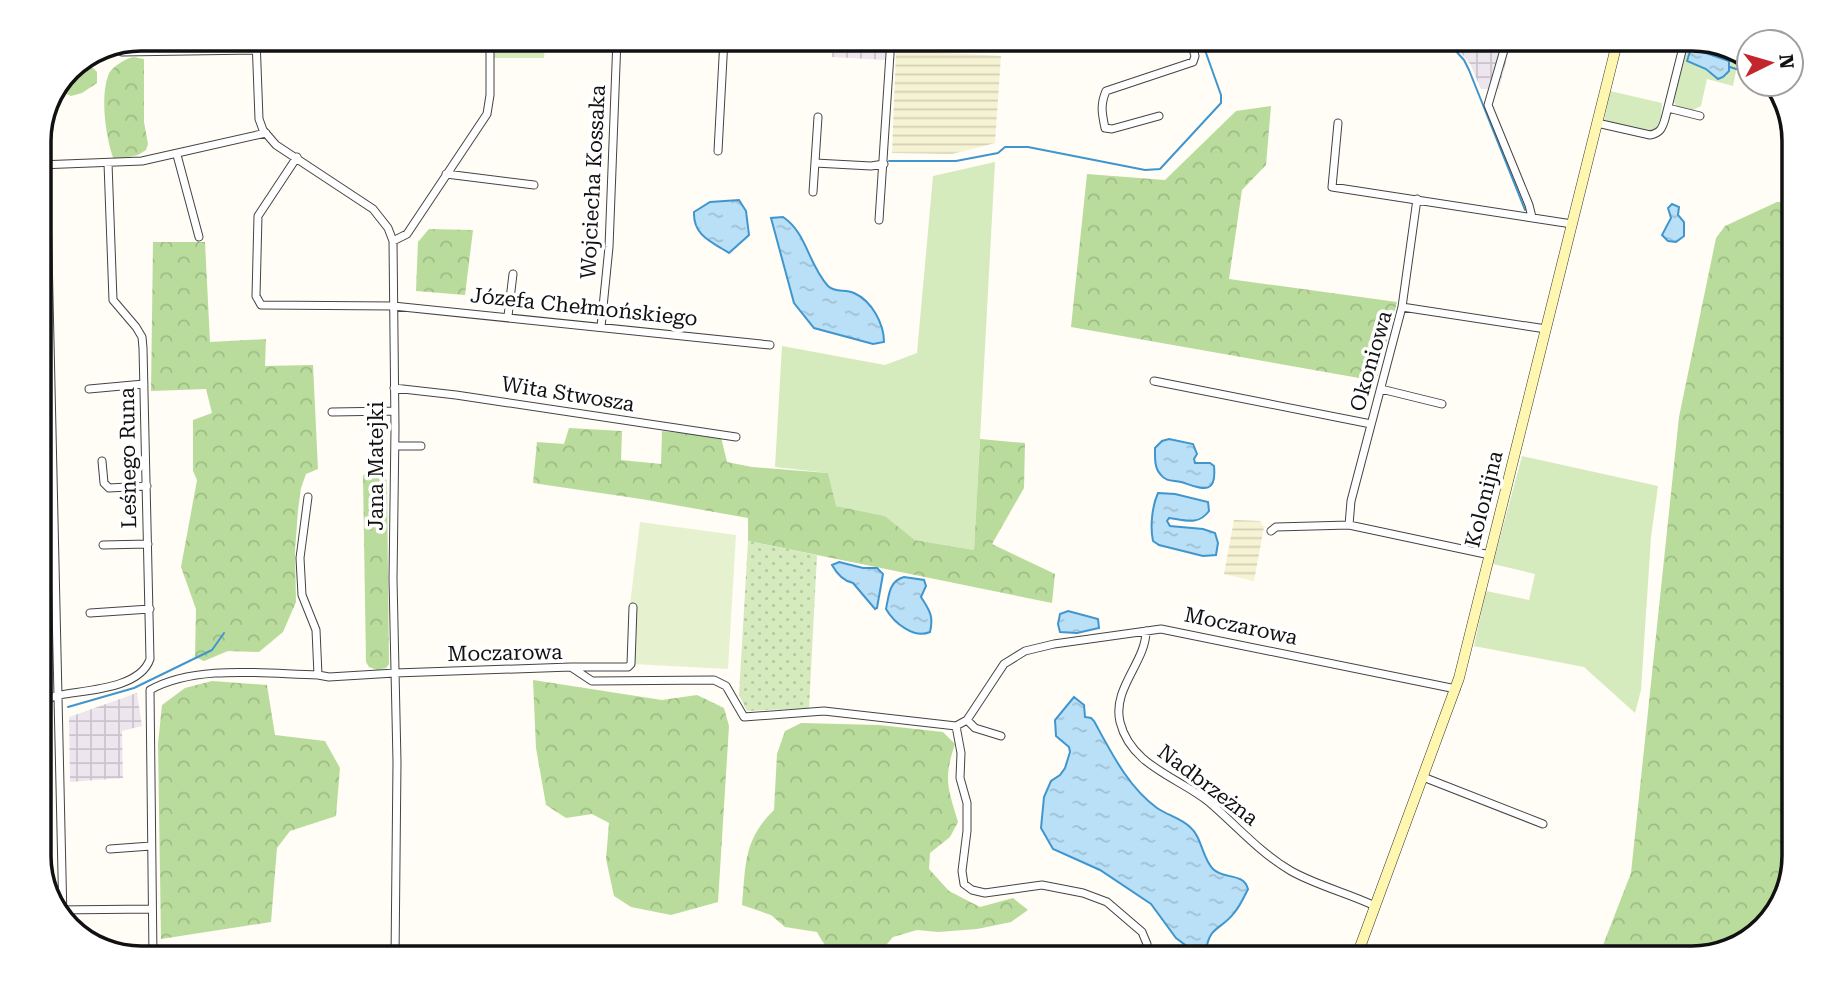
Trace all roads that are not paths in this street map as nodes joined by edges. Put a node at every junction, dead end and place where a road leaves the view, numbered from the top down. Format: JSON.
{"nodes":[{"id":1,"x":256,"y":51,"type":"joint"},
{"id":2,"x":490,"y":51,"type":"edge"},
{"id":3,"x":617,"y":51,"type":"edge"},
{"id":4,"x":723,"y":51,"type":"edge"},
{"id":5,"x":890,"y":51,"type":"edge"},
{"id":6,"x":1194,"y":51,"type":"edge"},
{"id":7,"x":1504,"y":51,"type":"edge"},
{"id":8,"x":1615,"y":51,"type":"edge"},
{"id":9,"x":1682,"y":51,"type":"edge"},
{"id":10,"x":123,"y":52,"type":"edge"},
{"id":11,"x":1668,"y":108,"type":"junction"},
{"id":12,"x":1159,"y":116,"type":"dead end"},
{"id":13,"x":1700,"y":116,"type":"dead end"},
{"id":14,"x":818,"y":117,"type":"dead end"},
{"id":15,"x":1338,"y":123,"type":"dead end"},
{"id":16,"x":1597,"y":123,"type":"junction"},
{"id":17,"x":266,"y":133,"type":"junction"},
{"id":18,"x":718,"y":151,"type":"dead end"},
{"id":19,"x":177,"y":155,"type":"junction"},
{"id":20,"x":297,"y":157,"type":"junction"},
{"id":21,"x":108,"y":163,"type":"junction"},
{"id":22,"x":815,"y":163,"type":"junction"},
{"id":23,"x":884,"y":164,"type":"junction"},
{"id":24,"x":51,"y":165,"type":"edge"},
{"id":25,"x":446,"y":174,"type":"junction"},
{"id":26,"x":534,"y":185,"type":"dead end"},
{"id":27,"x":813,"y":192,"type":"dead end"},
{"id":28,"x":1417,"y":199,"type":"junction"},
{"id":29,"x":1532,"y":217,"type":"junction"},
{"id":30,"x":879,"y":220,"type":"dead end"},
{"id":31,"x":1573,"y":224,"type":"junction"},
{"id":32,"x":199,"y":237,"type":"dead end"},
{"id":33,"x":393,"y":241,"type":"junction"},
{"id":34,"x":513,"y":274,"type":"dead end"},
{"id":35,"x":393,"y":306,"type":"junction"},
{"id":36,"x":1402,"y":307,"type":"junction"},
{"id":37,"x":508,"y":316,"type":"junction"},
{"id":38,"x":601,"y":327,"type":"junction"},
{"id":39,"x":1546,"y":329,"type":"junction"},
{"id":40,"x":770,"y":345,"type":"dead end"},
{"id":41,"x":1154,"y":381,"type":"dead end"},
{"id":42,"x":144,"y":384,"type":"junction"},
{"id":43,"x":394,"y":388,"type":"junction"},
{"id":44,"x":89,"y":389,"type":"dead end"},
{"id":45,"x":1381,"y":389,"type":"junction"},
{"id":46,"x":1442,"y":404,"type":"dead end"},
{"id":47,"x":394,"y":411,"type":"junction"},
{"id":48,"x":332,"y":412,"type":"dead end"},
{"id":49,"x":1371,"y":424,"type":"junction"},
{"id":50,"x":736,"y":437,"type":"dead end"},
{"id":51,"x":395,"y":446,"type":"junction"},
{"id":52,"x":421,"y":446,"type":"dead end"},
{"id":53,"x":102,"y":461,"type":"dead end"},
{"id":54,"x":51,"y":463,"type":"edge"},
{"id":55,"x":146,"y":486,"type":"junction"},
{"id":56,"x":308,"y":497,"type":"dead end"},
{"id":57,"x":1349,"y":525,"type":"junction"},
{"id":58,"x":1271,"y":531,"type":"dead end"},
{"id":59,"x":148,"y":544,"type":"junction"},
{"id":60,"x":103,"y":545,"type":"dead end"},
{"id":61,"x":1490,"y":555,"type":"junction"},
{"id":62,"x":633,"y":607,"type":"dead end"},
{"id":63,"x":150,"y":609,"type":"junction"},
{"id":64,"x":90,"y":613,"type":"dead end"},
{"id":65,"x":1146,"y":631,"type":"junction"},
{"id":66,"x":571,"y":667,"type":"junction"},
{"id":67,"x":395,"y":673,"type":"junction"},
{"id":68,"x":318,"y":675,"type":"junction"},
{"id":69,"x":1456,"y":688,"type":"junction"},
{"id":70,"x":58,"y":695,"type":"junction"},
{"id":71,"x":51,"y":698,"type":"edge"},
{"id":72,"x":967,"y":720,"type":"junction"},
{"id":73,"x":956,"y":726,"type":"junction"},
{"id":74,"x":1001,"y":736,"type":"dead end"},
{"id":75,"x":1423,"y":777,"type":"junction"},
{"id":76,"x":1543,"y":824,"type":"dead end"},
{"id":77,"x":151,"y":846,"type":"junction"},
{"id":78,"x":110,"y":849,"type":"dead end"},
{"id":79,"x":58,"y":890,"type":"edge"},
{"id":80,"x":1375,"y":906,"type":"junction"},
{"id":81,"x":68,"y":909,"type":"edge"},
{"id":82,"x":152,"y":909,"type":"junction"},
{"id":83,"x":153,"y":946,"type":"edge"},
{"id":84,"x":395,"y":946,"type":"edge"},
{"id":85,"x":1147,"y":946,"type":"edge"},
{"id":86,"x":1362,"y":946,"type":"edge"}],
"edges":[{"from":1,"to":10,"type":"street"},
{"from":1,"to":17,"type":"street"},
{"from":2,"to":25,"type":"street"},
{"from":3,"to":38,"type":"street","name":"Wojciecha Kossaka"},
{"from":4,"to":18,"type":"street"},
{"from":5,"to":23,"type":"street"},
{"from":6,"to":12,"type":"street"},
{"from":7,"to":29,"type":"street"},
{"from":8,"to":16,"type":"street","name":"Kolonijna"},
{"from":9,"to":11,"type":"street"},
{"from":11,"to":13,"type":"street"},
{"from":11,"to":16,"type":"street"},
{"from":14,"to":22,"type":"street"},
{"from":15,"to":28,"type":"street"},
{"from":16,"to":31,"type":"street","name":"Kolonijna"},
{"from":17,"to":19,"type":"street"},
{"from":17,"to":20,"type":"street"},
{"from":19,"to":21,"type":"street"},
{"from":19,"to":32,"type":"street"},
{"from":20,"to":33,"type":"street"},
{"from":20,"to":35,"type":"street","name":"Józefa Chełmońskiego"},
{"from":21,"to":24,"type":"street"},
{"from":21,"to":42,"type":"street","name":"Leśnego Runa"},
{"from":22,"to":23,"type":"street"},
{"from":22,"to":27,"type":"street"},
{"from":23,"to":30,"type":"street"},
{"from":25,"to":26,"type":"street"},
{"from":25,"to":33,"type":"street"},
{"from":28,"to":29,"type":"street"},
{"from":28,"to":36,"type":"street"},
{"from":29,"to":31,"type":"street"},
{"from":31,"to":39,"type":"street","name":"Kolonijna"},
{"from":33,"to":35,"type":"street","name":"Jana Matejki"},
{"from":34,"to":37,"type":"street"},
{"from":35,"to":37,"type":"street","name":"Józefa Chełmońskiego"},
{"from":35,"to":43,"type":"street","name":"Jana Matejki"},
{"from":36,"to":39,"type":"street","name":"Okoniowa"},
{"from":36,"to":45,"type":"street","name":"Okoniowa"},
{"from":37,"to":38,"type":"street","name":"Józefa Chełmońskiego"},
{"from":38,"to":40,"type":"street","name":"Józefa Chełmońskiego"},
{"from":39,"to":61,"type":"street","name":"Kolonijna"},
{"from":41,"to":49,"type":"street"},
{"from":42,"to":44,"type":"street"},
{"from":42,"to":55,"type":"street","name":"Leśnego Runa"},
{"from":43,"to":47,"type":"street","name":"Jana Matejki"},
{"from":43,"to":50,"type":"street","name":"Wita Stwosza"},
{"from":45,"to":46,"type":"street"},
{"from":45,"to":49,"type":"street","name":"Okoniowa"},
{"from":47,"to":48,"type":"street"},
{"from":47,"to":51,"type":"street","name":"Jana Matejki"},
{"from":49,"to":57,"type":"street","name":"Okoniowa"},
{"from":51,"to":52,"type":"street"},
{"from":51,"to":67,"type":"street","name":"Jana Matejki"},
{"from":53,"to":55,"type":"street"},
{"from":54,"to":70,"type":"street"},
{"from":55,"to":59,"type":"street","name":"Leśnego Runa"},
{"from":56,"to":68,"type":"street"},
{"from":57,"to":58,"type":"street"},
{"from":57,"to":61,"type":"street"},
{"from":59,"to":60,"type":"street"},
{"from":59,"to":63,"type":"street","name":"Leśnego Runa"},
{"from":61,"to":69,"type":"street","name":"Kolonijna"},
{"from":62,"to":66,"type":"street"},
{"from":63,"to":64,"type":"street"},
{"from":63,"to":70,"type":"street","name":"Leśnego Runa"},
{"from":65,"to":69,"type":"street","name":"Moczarowa"},
{"from":65,"to":72,"type":"street","name":"Moczarowa"},
{"from":65,"to":80,"type":"street","name":"Nadbrzeżna"},
{"from":66,"to":67,"type":"street","name":"Moczarowa"},
{"from":66,"to":73,"type":"street","name":"Moczarowa"},
{"from":67,"to":68,"type":"street","name":"Moczarowa"},
{"from":67,"to":84,"type":"street","name":"Jana Matejki"},
{"from":68,"to":77,"type":"street","name":"Moczarowa"},
{"from":69,"to":75,"type":"street","name":"Kolonijna"},
{"from":70,"to":71,"type":"street","name":"Leśnego Runa"},
{"from":70,"to":79,"type":"street"},
{"from":72,"to":73,"type":"street","name":"Moczarowa"},
{"from":72,"to":74,"type":"street"},
{"from":73,"to":85,"type":"street"},
{"from":75,"to":76,"type":"street"},
{"from":75,"to":80,"type":"street","name":"Kolonijna"},
{"from":77,"to":78,"type":"street"},
{"from":77,"to":82,"type":"street"},
{"from":80,"to":86,"type":"street","name":"Kolonijna"},
{"from":81,"to":82,"type":"street"},
{"from":82,"to":83,"type":"street"}]}
